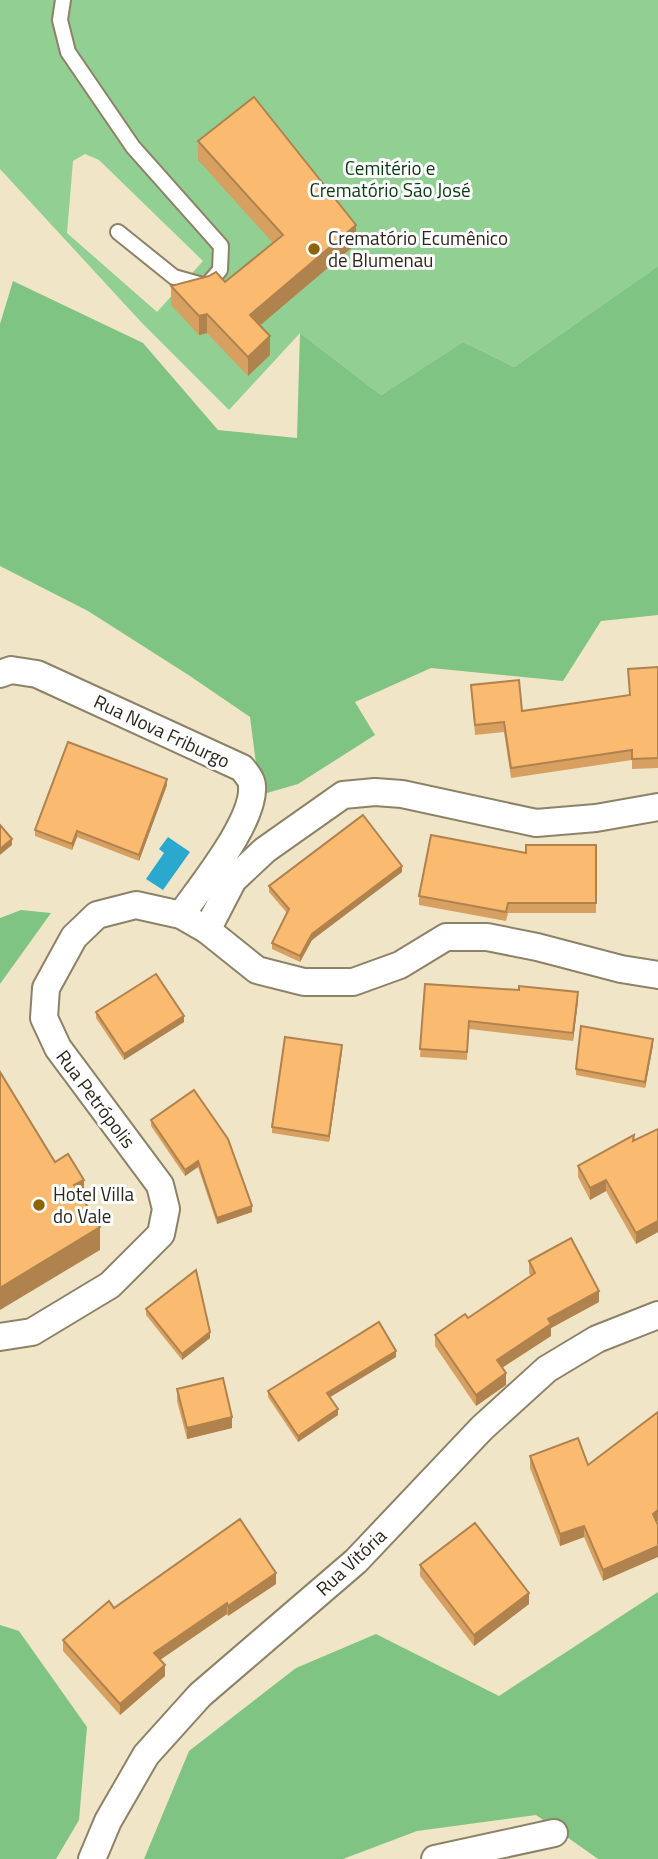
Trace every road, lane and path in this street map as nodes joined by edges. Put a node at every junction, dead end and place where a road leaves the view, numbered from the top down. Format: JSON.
{"nodes":[{"id":1,"x":64,"y":0,"type":"edge"},
{"id":2,"x":118,"y":232,"type":"dead end"},
{"id":3,"x":0,"y":674,"type":"edge"},
{"id":4,"x":658,"y":807,"type":"edge"},
{"id":5,"x":181,"y":915,"type":"junction"},
{"id":6,"x":207,"y":930,"type":"junction"},
{"id":7,"x":658,"y":975,"type":"edge"},
{"id":8,"x":658,"y":1315,"type":"edge"},
{"id":9,"x":0,"y":1337,"type":"edge"},
{"id":10,"x":554,"y":1833,"type":"dead end"},
{"id":11,"x":92,"y":1859,"type":"edge"},
{"id":12,"x":435,"y":1859,"type":"edge"}],
"edges":[{"from":1,"to":2,"type":"lane"},
{"from":3,"to":5,"type":"street","name":"Rua Nova Friburgo"},
{"from":4,"to":6,"type":"street"},
{"from":5,"to":6,"type":"street","name":"Rua Petrópolis"},
{"from":5,"to":9,"type":"street","name":"Rua Petrópolis"},
{"from":6,"to":7,"type":"street","name":"Rua Petrópolis"},
{"from":8,"to":11,"type":"street","name":"Rua Vitória"},
{"from":10,"to":12,"type":"street"}]}
